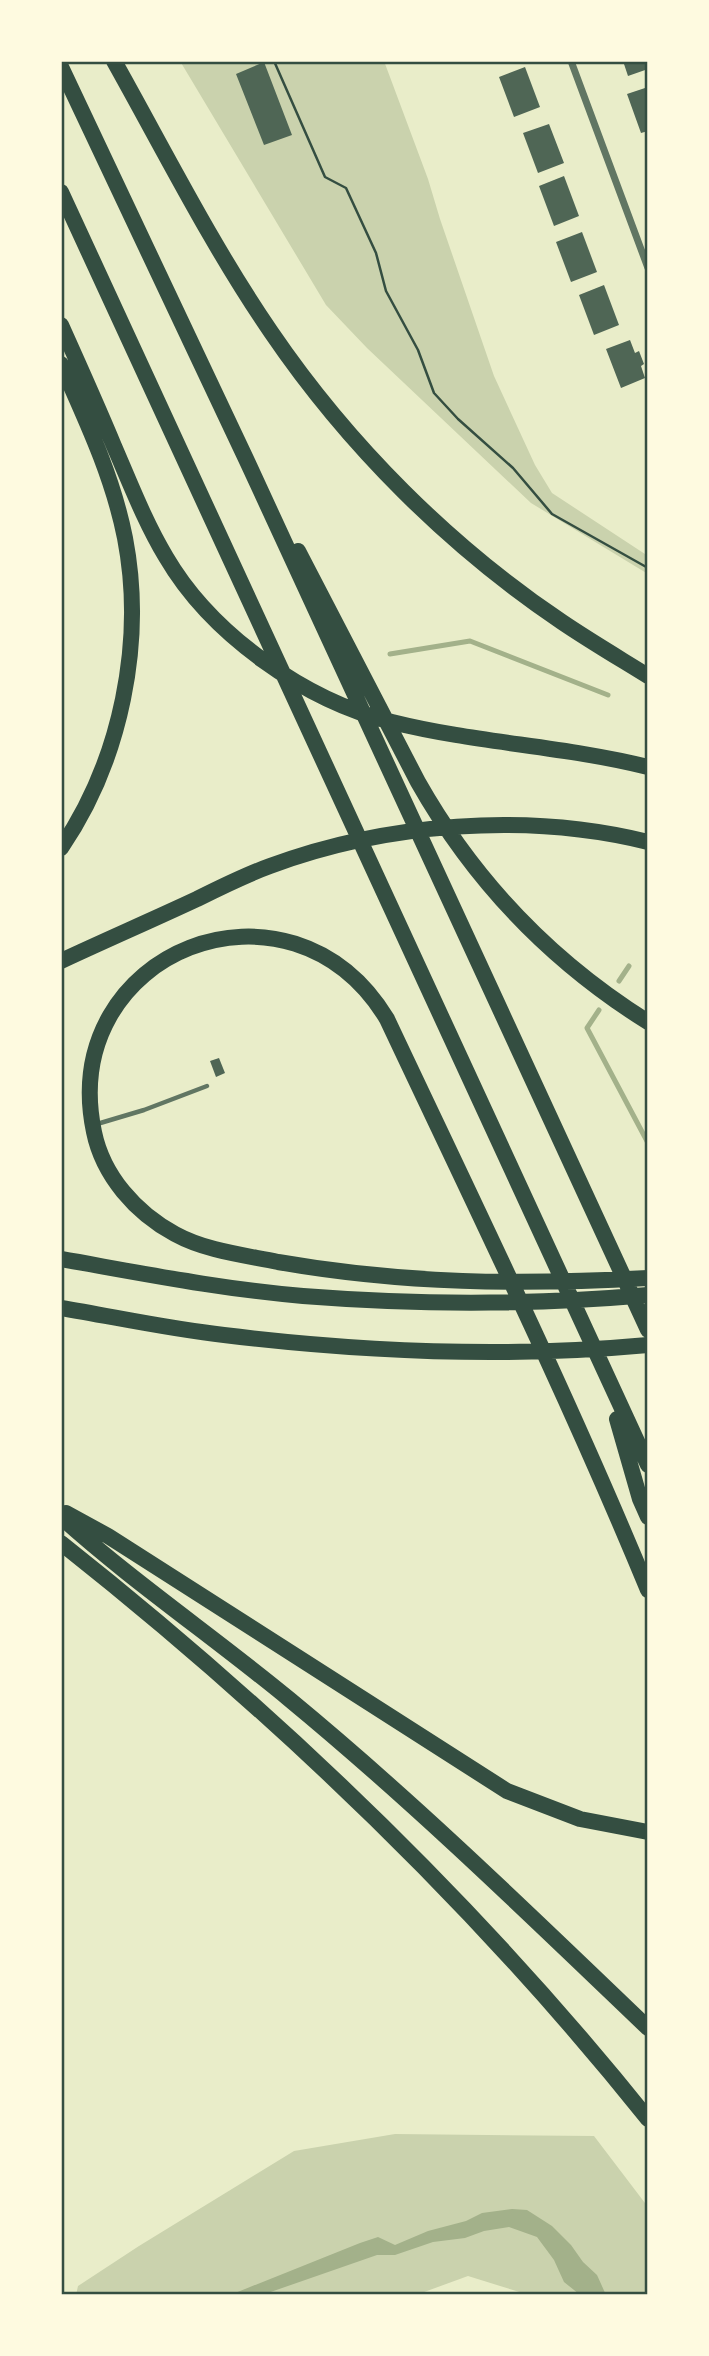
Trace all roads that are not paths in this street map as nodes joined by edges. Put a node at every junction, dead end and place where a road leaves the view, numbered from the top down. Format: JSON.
{"nodes":[{"id":1,"x":114,"y":61,"type":"edge"},
{"id":2,"x":571,"y":61,"type":"edge"},
{"id":3,"x":61,"y":67,"type":"edge"},
{"id":4,"x":61,"y":192,"type":"edge"},
{"id":5,"x":648,"y":268,"type":"edge"},
{"id":6,"x":61,"y":325,"type":"edge"},
{"id":7,"x":61,"y":363,"type":"edge"},
{"id":8,"x":247,"y":461,"type":"junction"},
{"id":9,"x":648,"y":676,"type":"edge"},
{"id":10,"x":648,"y":767,"type":"edge"},
{"id":11,"x":648,"y":842,"type":"edge"},
{"id":12,"x":61,"y":848,"type":"edge"},
{"id":13,"x":61,"y":961,"type":"edge"},
{"id":14,"x":648,"y":1022,"type":"edge"},
{"id":15,"x":206,"y":1086,"type":"dead end"},
{"id":16,"x":93,"y":1125,"type":"junction"},
{"id":17,"x":61,"y":1259,"type":"edge"},
{"id":18,"x":648,"y":1278,"type":"edge"},
{"id":19,"x":648,"y":1295,"type":"edge"},
{"id":20,"x":61,"y":1308,"type":"edge"},
{"id":21,"x":648,"y":1330,"type":"edge"},
{"id":22,"x":648,"y":1345,"type":"edge"},
{"id":23,"x":603,"y":1369,"type":"junction"},
{"id":24,"x":648,"y":1465,"type":"edge"},
{"id":25,"x":61,"y":1510,"type":"edge"},
{"id":26,"x":61,"y":1517,"type":"edge"},
{"id":27,"x":648,"y":1517,"type":"edge"},
{"id":28,"x":61,"y":1544,"type":"edge"},
{"id":29,"x":648,"y":1590,"type":"edge"},
{"id":30,"x":648,"y":1832,"type":"edge"},
{"id":31,"x":648,"y":2028,"type":"edge"},
{"id":32,"x":648,"y":2119,"type":"edge"}],
"edges":[{"from":1,"to":9,"type":"highway"},
{"from":2,"to":5,"type":"street"},
{"from":3,"to":8,"type":"highway"},
{"from":4,"to":23,"type":"highway"},
{"from":6,"to":10,"type":"highway"},
{"from":7,"to":12,"type":"highway"},
{"from":8,"to":14,"type":"highway"},
{"from":8,"to":21,"type":"highway"},
{"from":11,"to":13,"type":"highway"},
{"from":15,"to":16,"type":"lane"},
{"from":16,"to":18,"type":"highway"},
{"from":16,"to":29,"type":"highway"},
{"from":17,"to":19,"type":"highway"},
{"from":20,"to":22,"type":"highway"},
{"from":23,"to":24,"type":"highway"},
{"from":23,"to":27,"type":"highway"},
{"from":25,"to":30,"type":"highway"},
{"from":26,"to":31,"type":"highway"},
{"from":28,"to":32,"type":"highway"}]}
